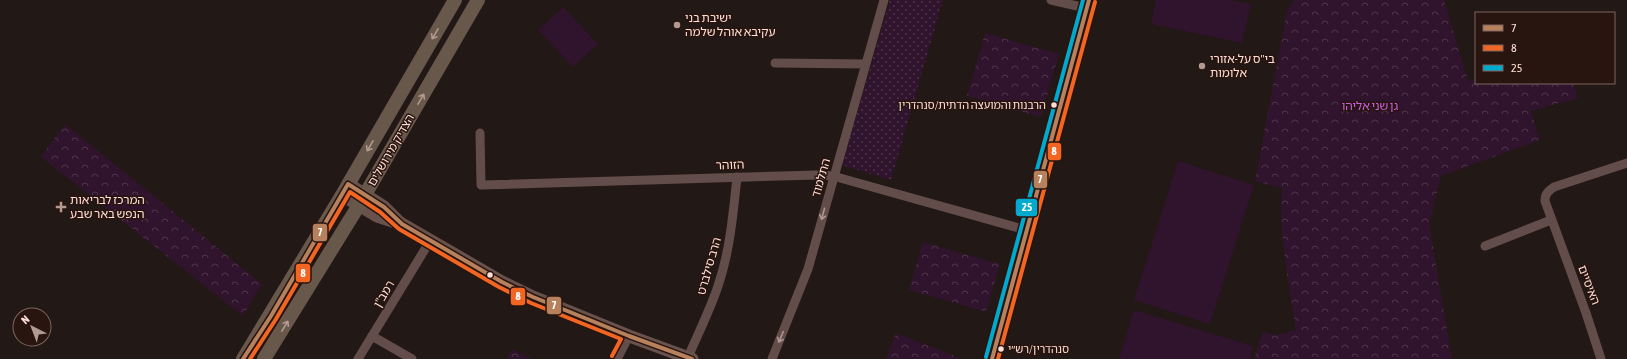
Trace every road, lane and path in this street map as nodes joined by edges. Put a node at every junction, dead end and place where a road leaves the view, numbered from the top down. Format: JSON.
{"nodes":[{"id":1,"x":455,"y":0,"type":"edge"},
{"id":2,"x":478,"y":0,"type":"edge"},
{"id":3,"x":884,"y":0,"type":"edge"},
{"id":4,"x":1051,"y":0,"type":"edge"},
{"id":5,"x":1088,"y":4,"type":"edge"},
{"id":6,"x":775,"y":62,"type":"dead end"},
{"id":7,"x":865,"y":64,"type":"junction"},
{"id":8,"x":480,"y":133,"type":"dead end"},
{"id":9,"x":1627,"y":163,"type":"edge"},
{"id":10,"x":833,"y":176,"type":"junction"},
{"id":11,"x":736,"y":177,"type":"junction"},
{"id":12,"x":345,"y":190,"type":"junction"},
{"id":13,"x":362,"y":200,"type":"junction"},
{"id":14,"x":1551,"y":220,"type":"junction"},
{"id":15,"x":1026,"y":230,"type":"junction"},
{"id":16,"x":430,"y":241,"type":"junction"},
{"id":17,"x":1485,"y":246,"type":"dead end"},
{"id":18,"x":372,"y":336,"type":"junction"},
{"id":19,"x":628,"y":336,"type":"junction"},
{"id":20,"x":690,"y":358,"type":"edge"},
{"id":21,"x":243,"y":359,"type":"edge"},
{"id":22,"x":264,"y":359,"type":"edge"},
{"id":23,"x":358,"y":359,"type":"edge"},
{"id":24,"x":412,"y":359,"type":"edge"},
{"id":25,"x":617,"y":359,"type":"edge"},
{"id":26,"x":772,"y":359,"type":"edge"},
{"id":27,"x":992,"y":359,"type":"edge"},
{"id":28,"x":1601,"y":359,"type":"edge"}],
"edges":[{"from":1,"to":12,"type":"main road","name":"הצדיק מירושלים","one_way":true},
{"from":13,"to":2,"type":"main road","name":"הצדיק מירושלים","one_way":true},
{"from":3,"to":7,"type":"street","name":"התלמוד"},
{"from":4,"to":5,"type":"street"},
{"from":5,"to":15,"type":"street"},
{"from":6,"to":7,"type":"street"},
{"from":7,"to":10,"type":"street","name":"התלמוד"},
{"from":8,"to":11,"type":"street","name":"הזוהר"},
{"from":9,"to":14,"type":"street","name":"האיסיים"},
{"from":10,"to":11,"type":"street","name":"הזוהר"},
{"from":10,"to":15,"type":"street","name":"הזוהר"},
{"from":10,"to":26,"type":"street","name":"התלמוד","one_way":true},
{"from":11,"to":20,"type":"street","name":"הרב סילברט"},
{"from":12,"to":13,"type":"street"},
{"from":12,"to":21,"type":"main road","name":"הצדיק מירושלים"},
{"from":13,"to":16,"type":"street"},
{"from":22,"to":13,"type":"main road","name":"הצדיק מירושלים","one_way":true},
{"from":14,"to":17,"type":"street"},
{"from":14,"to":28,"type":"street","name":"האיסיים"},
{"from":15,"to":27,"type":"street"},
{"from":16,"to":18,"type":"street","name":"רמב\"ן"},
{"from":16,"to":19,"type":"street"},
{"from":18,"to":23,"type":"street","name":"רמב\"ן"},
{"from":18,"to":24,"type":"street"},
{"from":19,"to":20,"type":"street"},
{"from":19,"to":25,"type":"street"}]}
